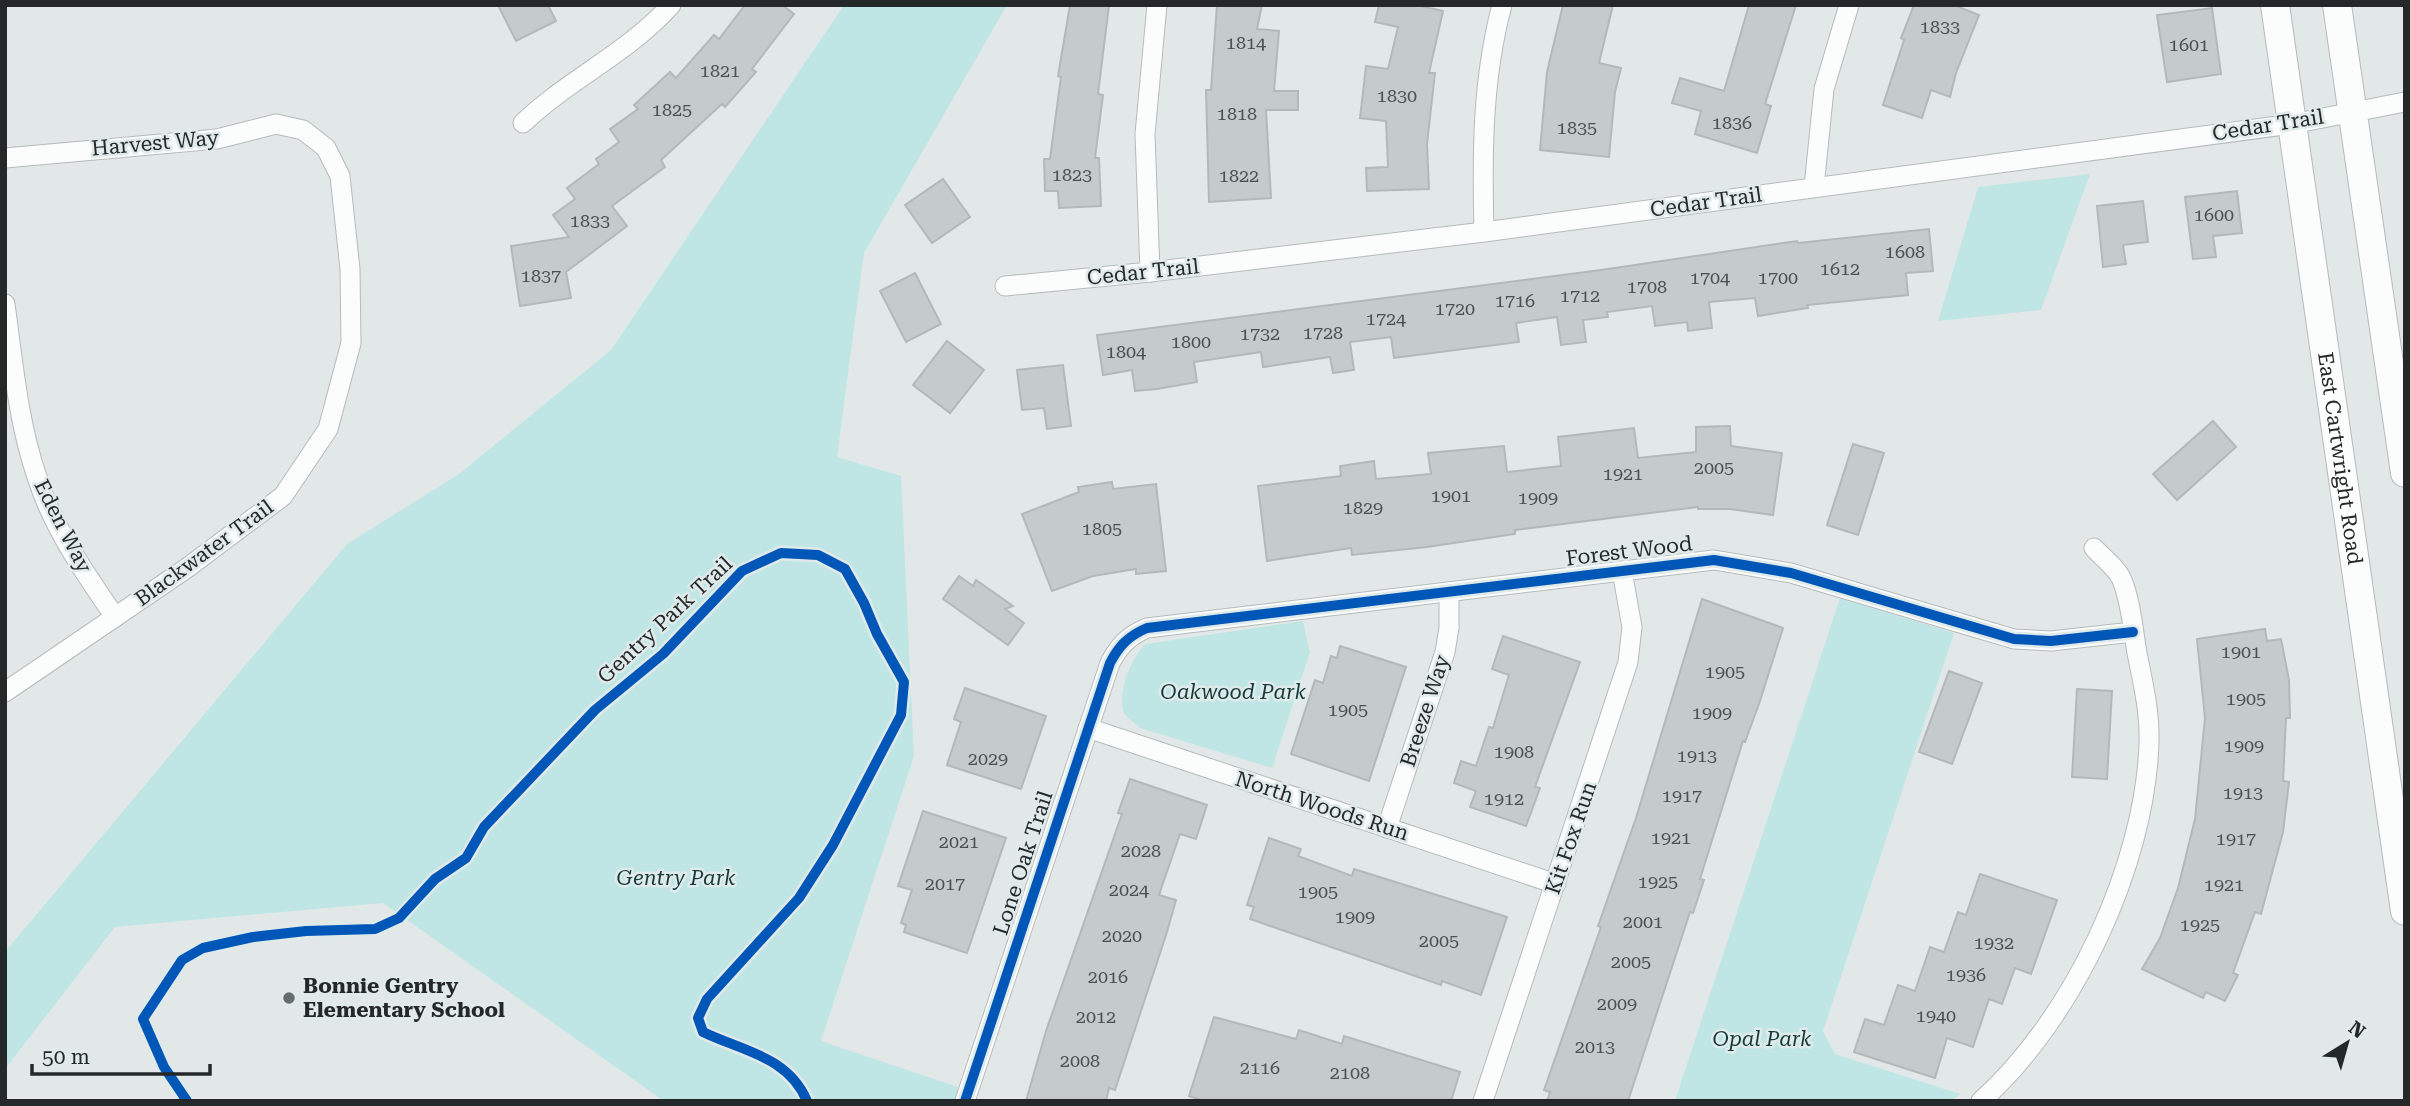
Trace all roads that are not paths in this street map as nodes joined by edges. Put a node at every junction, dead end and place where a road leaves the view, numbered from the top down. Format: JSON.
{"nodes":[{"id":1,"x":671,"y":5,"type":"edge"},
{"id":2,"x":1157,"y":5,"type":"edge"},
{"id":3,"x":1502,"y":5,"type":"edge"},
{"id":4,"x":1849,"y":5,"type":"edge"},
{"id":5,"x":2275,"y":5,"type":"edge"},
{"id":6,"x":2337,"y":5,"type":"edge"},
{"id":7,"x":2405,"y":102,"type":"edge"},
{"id":8,"x":2352,"y":111,"type":"junction"},
{"id":9,"x":523,"y":123,"type":"dead end"},
{"id":10,"x":2291,"y":124,"type":"junction"},
{"id":11,"x":303,"y":130,"type":"joint"},
{"id":12,"x":5,"y":158,"type":"edge"},
{"id":13,"x":1814,"y":187,"type":"junction"},
{"id":14,"x":1484,"y":232,"type":"junction"},
{"id":15,"x":1150,"y":272,"type":"junction"},
{"id":16,"x":1005,"y":286,"type":"dead end"},
{"id":17,"x":5,"y":304,"type":"edge"},
{"id":18,"x":2405,"y":473,"type":"edge"},
{"id":19,"x":2094,"y":548,"type":"dead end"},
{"id":20,"x":1622,"y":571,"type":"junction"},
{"id":21,"x":1449,"y":592,"type":"junction"},
{"id":22,"x":115,"y":617,"type":"junction"},
{"id":23,"x":2133,"y":632,"type":"junction"},
{"id":24,"x":1124,"y":640,"type":"joint"},
{"id":25,"x":5,"y":692,"type":"edge"},
{"id":26,"x":1088,"y":728,"type":"junction"},
{"id":27,"x":1387,"y":828,"type":"junction"},
{"id":28,"x":1556,"y":884,"type":"junction"},
{"id":29,"x":2405,"y":911,"type":"edge"},
{"id":30,"x":965,"y":1101,"type":"edge"},
{"id":31,"x":1483,"y":1101,"type":"edge"},
{"id":32,"x":1981,"y":1101,"type":"edge"}],
"edges":[{"from":1,"to":9,"type":"street"},
{"from":2,"to":15,"type":"street"},
{"from":3,"to":14,"type":"street"},
{"from":4,"to":13,"type":"street"},
{"from":5,"to":10,"type":"main road","name":"East Cartwright Road"},
{"from":6,"to":8,"type":"main road"},
{"from":7,"to":8,"type":"street","name":"Cedar Trail"},
{"from":8,"to":10,"type":"street","name":"Cedar Trail"},
{"from":8,"to":18,"type":"main road"},
{"from":10,"to":13,"type":"street","name":"Cedar Trail"},
{"from":10,"to":29,"type":"main road","name":"East Cartwright Road"},
{"from":11,"to":12,"type":"street","name":"Harvest Way"},
{"from":11,"to":22,"type":"street","name":"Blackwater Trail"},
{"from":13,"to":14,"type":"street","name":"Cedar Trail"},
{"from":14,"to":15,"type":"street","name":"Cedar Trail"},
{"from":15,"to":16,"type":"street","name":"Cedar Trail"},
{"from":17,"to":22,"type":"street","name":"Eden Way"},
{"from":19,"to":23,"type":"street"},
{"from":20,"to":21,"type":"street","name":"Forest Wood"},
{"from":20,"to":23,"type":"street","name":"Forest Wood"},
{"from":20,"to":28,"type":"street","name":"Kit Fox Run"},
{"from":21,"to":24,"type":"street","name":"Forest Wood"},
{"from":21,"to":27,"type":"street","name":"Breeze Way"},
{"from":22,"to":25,"type":"street","name":"Blackwater Trail"},
{"from":23,"to":32,"type":"street"},
{"from":24,"to":26,"type":"street","name":"Lone Oak Trail"},
{"from":26,"to":27,"type":"street","name":"North Woods Run"},
{"from":26,"to":30,"type":"street","name":"Lone Oak Trail"},
{"from":27,"to":28,"type":"street","name":"North Woods Run"},
{"from":28,"to":31,"type":"street","name":"Kit Fox Run"}]}
